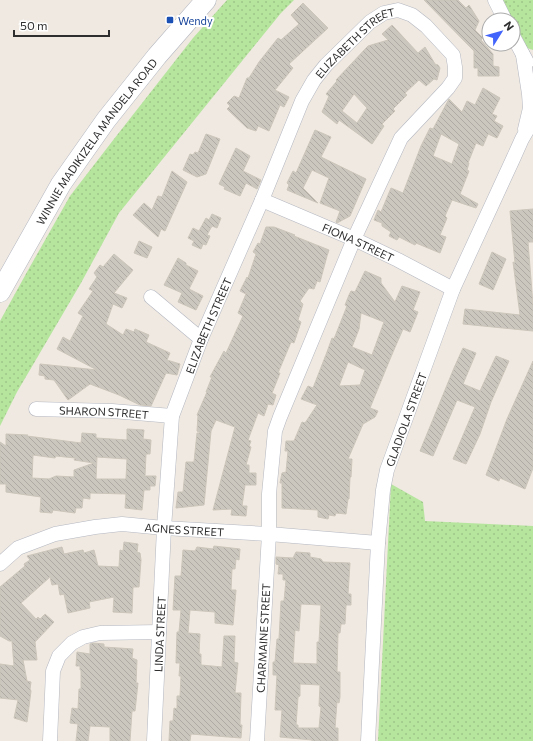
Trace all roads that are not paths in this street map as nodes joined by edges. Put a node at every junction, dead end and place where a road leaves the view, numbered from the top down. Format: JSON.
{"nodes":[{"id":1,"x":206,"y":0,"type":"edge"},
{"id":2,"x":495,"y":0,"type":"edge"},
{"id":3,"x":501,"y":12,"type":"edge"},
{"id":4,"x":521,"y":45,"type":"edge"},
{"id":5,"x":528,"y":53,"type":"edge"},
{"id":6,"x":533,"y":72,"type":"edge"},
{"id":7,"x":533,"y":120,"type":"edge"},
{"id":8,"x":522,"y":139,"type":"junction"},
{"id":9,"x":262,"y":200,"type":"junction"},
{"id":10,"x":354,"y":239,"type":"junction"},
{"id":11,"x":453,"y":289,"type":"junction"},
{"id":12,"x":0,"y":292,"type":"edge"},
{"id":13,"x":151,"y":297,"type":"dead end"},
{"id":14,"x":201,"y":339,"type":"junction"},
{"id":15,"x":36,"y":409,"type":"dead end"},
{"id":16,"x":172,"y":416,"type":"junction"},
{"id":17,"x":164,"y":528,"type":"junction"},
{"id":18,"x":269,"y":534,"type":"junction"},
{"id":19,"x":378,"y":543,"type":"junction"},
{"id":20,"x":0,"y":564,"type":"edge"},
{"id":21,"x":159,"y":632,"type":"junction"},
{"id":22,"x":50,"y":741,"type":"edge"},
{"id":23,"x":154,"y":741,"type":"edge"},
{"id":24,"x":257,"y":741,"type":"edge"},
{"id":25,"x":368,"y":741,"type":"edge"}],
"edges":[{"from":1,"to":12,"type":"main road","name":"WINNIE MADIKIZELA MANDELA ROAD"},
{"from":2,"to":3,"type":"street"},
{"from":4,"to":5,"type":"street"},
{"from":5,"to":6,"type":"street"},
{"from":5,"to":8,"type":"street"},
{"from":7,"to":8,"type":"street","name":"GLADIOLA STREET"},
{"from":8,"to":11,"type":"street","name":"GLADIOLA STREET"},
{"from":9,"to":10,"type":"street","name":"FIONA STREET"},
{"from":9,"to":10,"type":"street","name":"ELIZABETH STREET"},
{"from":9,"to":14,"type":"street","name":"ELIZABETH STREET"},
{"from":10,"to":11,"type":"street","name":"FIONA STREET"},
{"from":10,"to":18,"type":"street","name":"ELIZABETH STREET"},
{"from":11,"to":19,"type":"street","name":"GLADIOLA STREET"},
{"from":13,"to":14,"type":"street"},
{"from":14,"to":16,"type":"street","name":"ELIZABETH STREET"},
{"from":15,"to":16,"type":"street","name":"SHARON STREET"},
{"from":16,"to":17,"type":"street","name":"ELIZABETH STREET"},
{"from":17,"to":18,"type":"street","name":"AGNES STREET"},
{"from":17,"to":20,"type":"street","name":"AGNES STREET"},
{"from":17,"to":21,"type":"street","name":"LINDA STREET"},
{"from":18,"to":19,"type":"street","name":"AGNES STREET"},
{"from":18,"to":24,"type":"street","name":"CHARMAINE STREET"},
{"from":19,"to":25,"type":"street","name":"GLADIOLA STREET"},
{"from":21,"to":22,"type":"street"},
{"from":21,"to":23,"type":"street","name":"LINDA STREET"}]}
